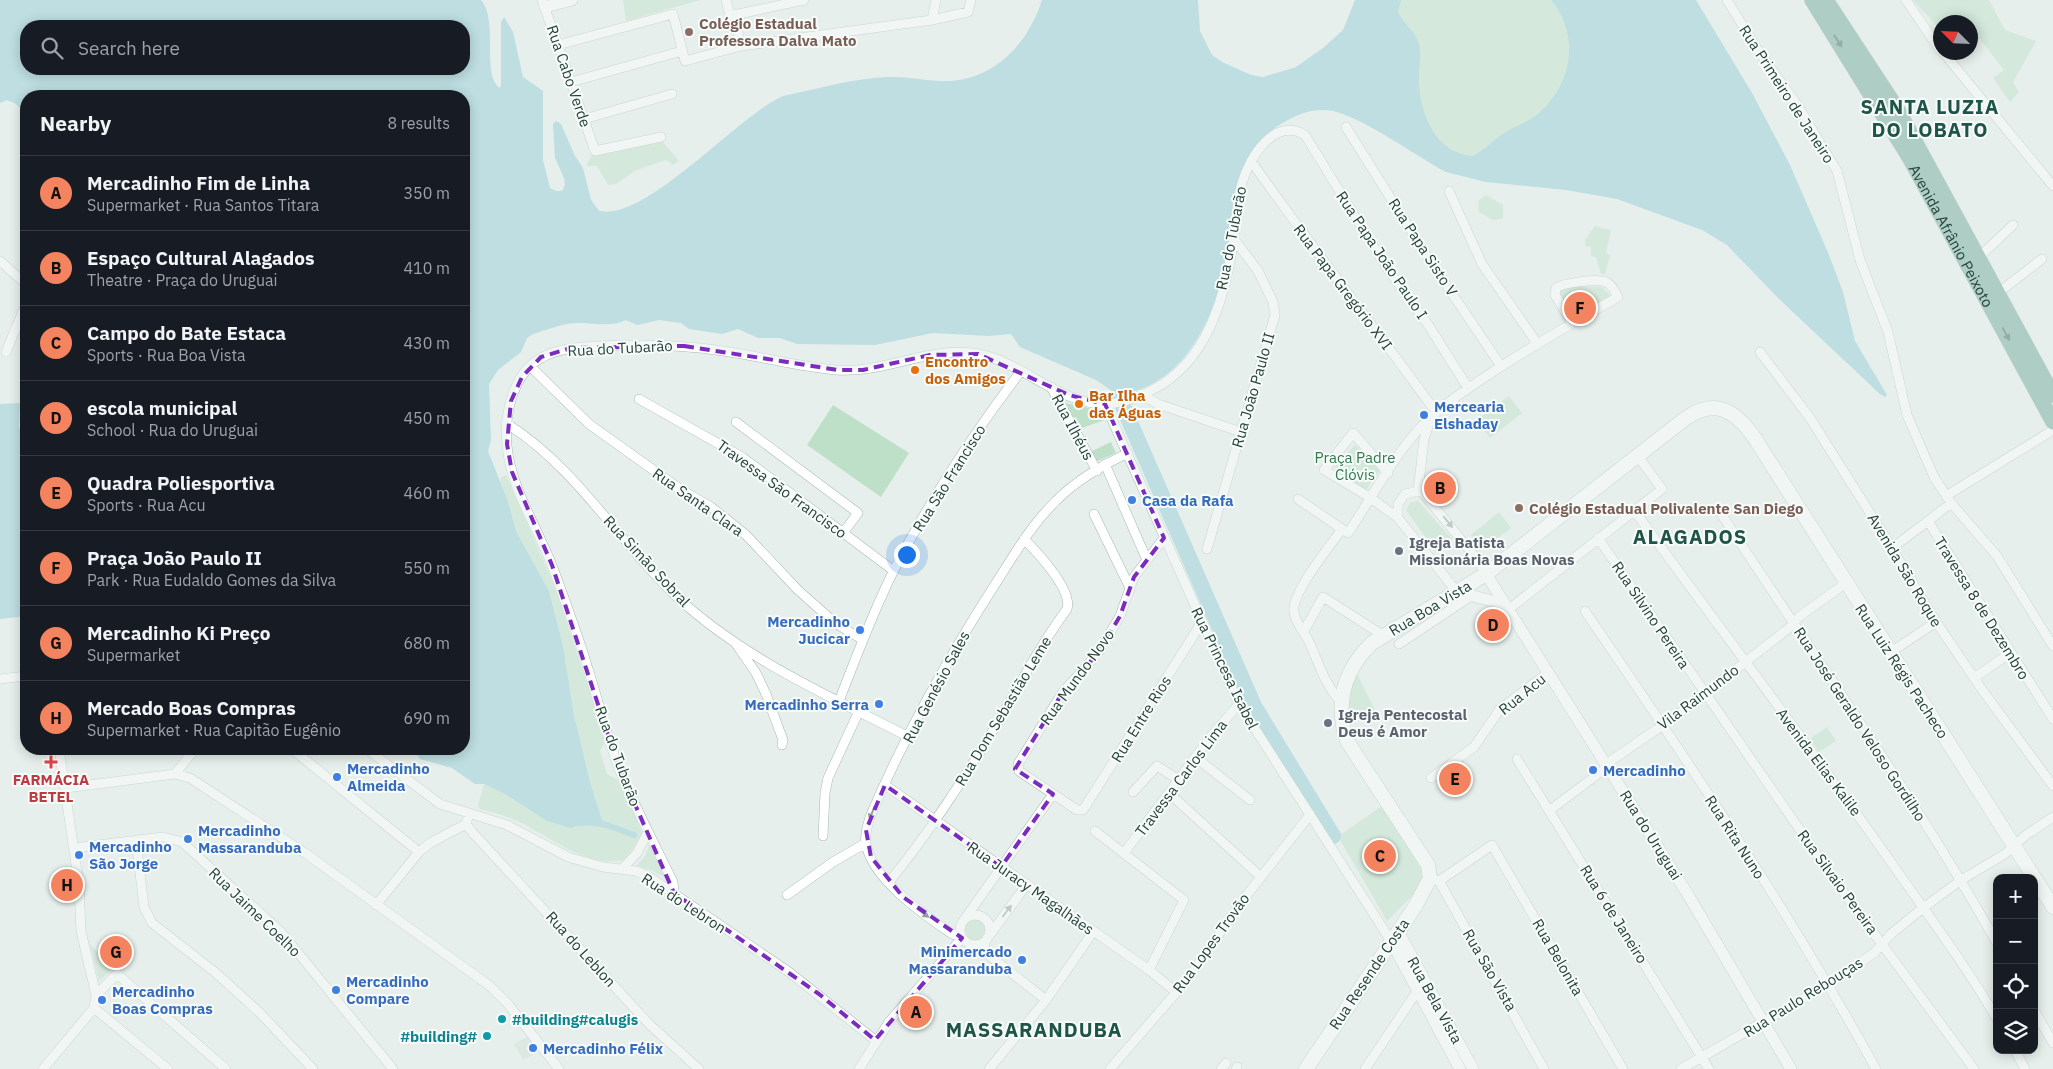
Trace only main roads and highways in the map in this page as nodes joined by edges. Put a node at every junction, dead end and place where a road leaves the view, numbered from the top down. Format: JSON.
{"nodes":[{"id":1,"x":1812,"y":0,"type":"edge"},
{"id":2,"x":1826,"y":0,"type":"edge"},
{"id":3,"x":2053,"y":395,"type":"edge"},
{"id":4,"x":2053,"y":422,"type":"edge"},
{"id":5,"x":1752,"y":434,"type":"joint"},
{"id":6,"x":1435,"y":880,"type":"joint"},
{"id":7,"x":2053,"y":906,"type":"edge"},
{"id":8,"x":1306,"y":1069,"type":"edge"}],
"edges":[{"from":1,"to":4,"type":"main road","name":"Avenida Afrânio Peixoto","one_way":true},
{"from":2,"to":3,"type":"main road","name":"Avenida Afrânio Peixoto"},
{"from":5,"to":6,"type":"main road","name":"Rua Boa Vista"},
{"from":5,"to":7,"type":"main road","name":"Rua Luiz Régis Pacheco"},
{"from":6,"to":8,"type":"main road","name":"Rua Resende Costa"}]}
